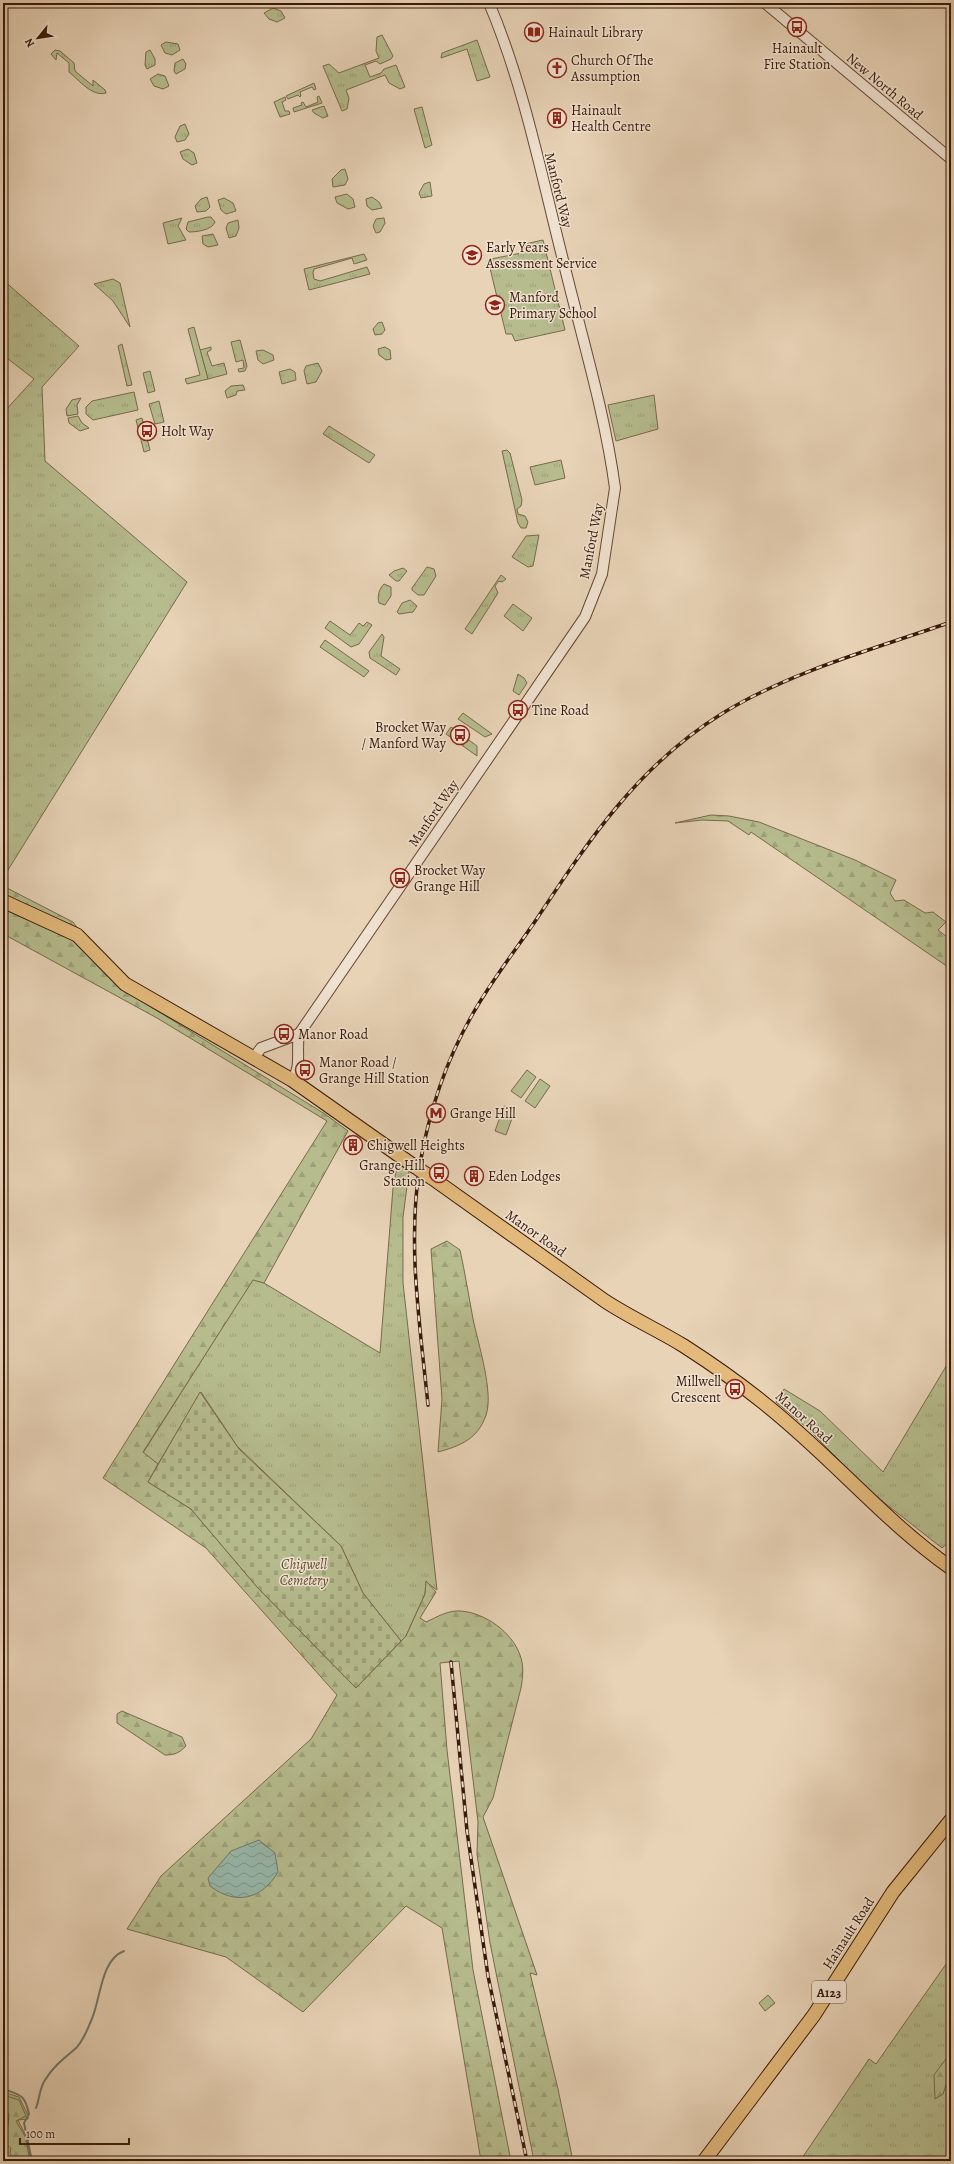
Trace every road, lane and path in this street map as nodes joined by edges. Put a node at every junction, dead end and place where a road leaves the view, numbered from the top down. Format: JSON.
{"nodes":[{"id":1,"x":489,"y":3,"type":"edge"},
{"id":2,"x":765,"y":3,"type":"edge"},
{"id":3,"x":951,"y":160,"type":"edge"},
{"id":4,"x":3,"y":901,"type":"edge"},
{"id":5,"x":299,"y":1034,"type":"junction"},
{"id":6,"x":253,"y":1059,"type":"junction"},
{"id":7,"x":292,"y":1080,"type":"junction"},
{"id":8,"x":951,"y":1568,"type":"edge"},
{"id":9,"x":951,"y":1820,"type":"edge"},
{"id":10,"x":704,"y":2161,"type":"edge"}],
"edges":[{"from":1,"to":5,"type":"street","name":"Manford Way"},
{"from":2,"to":3,"type":"street","name":"New North Road"},
{"from":4,"to":6,"type":"main road","name":"Manor Road"},
{"from":5,"to":6,"type":"street"},
{"from":5,"to":7,"type":"street","name":"Manford Way"},
{"from":6,"to":7,"type":"main road","name":"Manor Road"},
{"from":7,"to":8,"type":"main road","name":"Manor Road","bridge":true},
{"from":9,"to":10,"type":"main road","name":"Hainault Road","number":"A123"}]}
